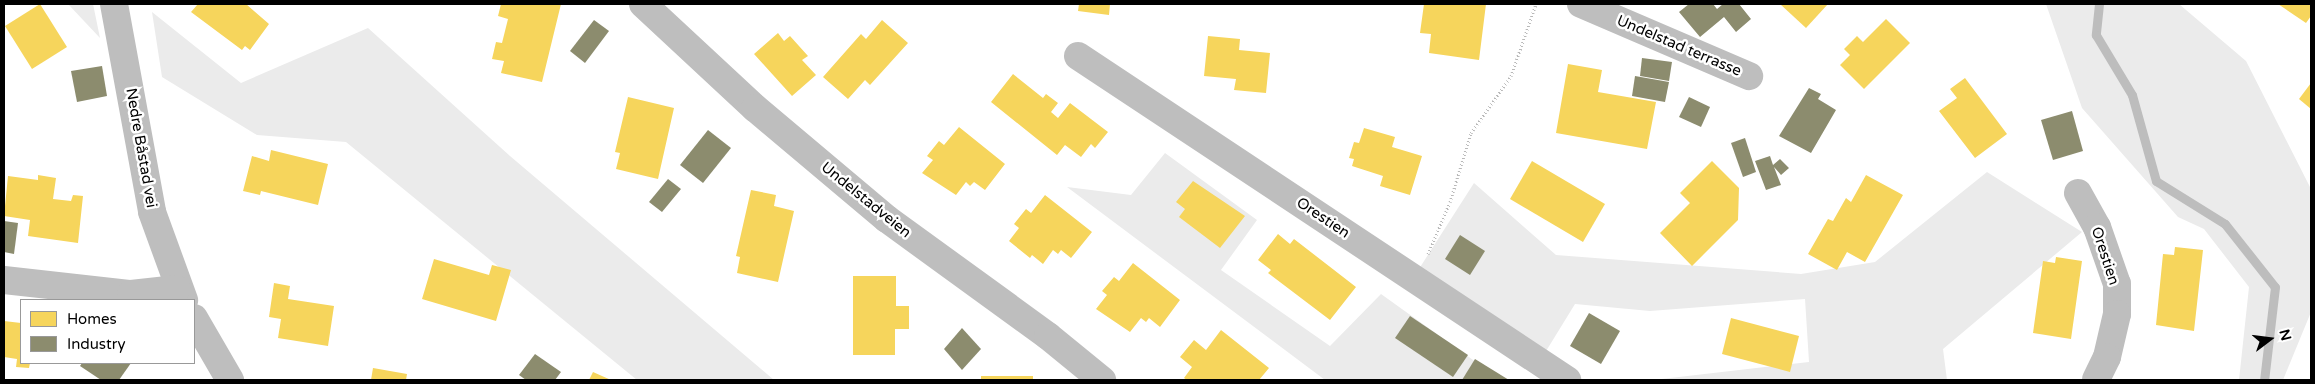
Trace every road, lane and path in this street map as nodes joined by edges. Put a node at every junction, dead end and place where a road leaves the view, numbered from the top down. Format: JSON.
{"nodes":[{"id":1,"x":114,"y":4,"type":"edge"},
{"id":2,"x":642,"y":4,"type":"edge"},
{"id":3,"x":1536,"y":4,"type":"edge"},
{"id":4,"x":1581,"y":4,"type":"edge"},
{"id":5,"x":1078,"y":56,"type":"dead end"},
{"id":6,"x":1749,"y":76,"type":"dead end"},
{"id":7,"x":2078,"y":193,"type":"dead end"},
{"id":8,"x":4,"y":280,"type":"edge"},
{"id":9,"x":1416,"y":282,"type":"junction"},
{"id":10,"x":180,"y":295,"type":"edge"},
{"id":11,"x":195,"y":320,"type":"edge"},
{"id":12,"x":230,"y":380,"type":"edge"},
{"id":13,"x":1102,"y":380,"type":"edge"},
{"id":14,"x":1568,"y":380,"type":"edge"},
{"id":15,"x":2096,"y":380,"type":"edge"}],
"edges":[{"from":1,"to":10,"type":"street","name":"Nedre Båstad vei"},
{"from":2,"to":13,"type":"street","name":"Undelstadveien"},
{"from":3,"to":9,"type":"path"},
{"from":4,"to":6,"type":"street","name":"Undelstad terrasse"},
{"from":5,"to":9,"type":"street","name":"Orestien"},
{"from":7,"to":15,"type":"street","name":"Orestien"},
{"from":8,"to":10,"type":"street","name":"Nedre Båstad vei"},
{"from":9,"to":14,"type":"street","name":"Orestien"},
{"from":11,"to":12,"type":"street"}]}
